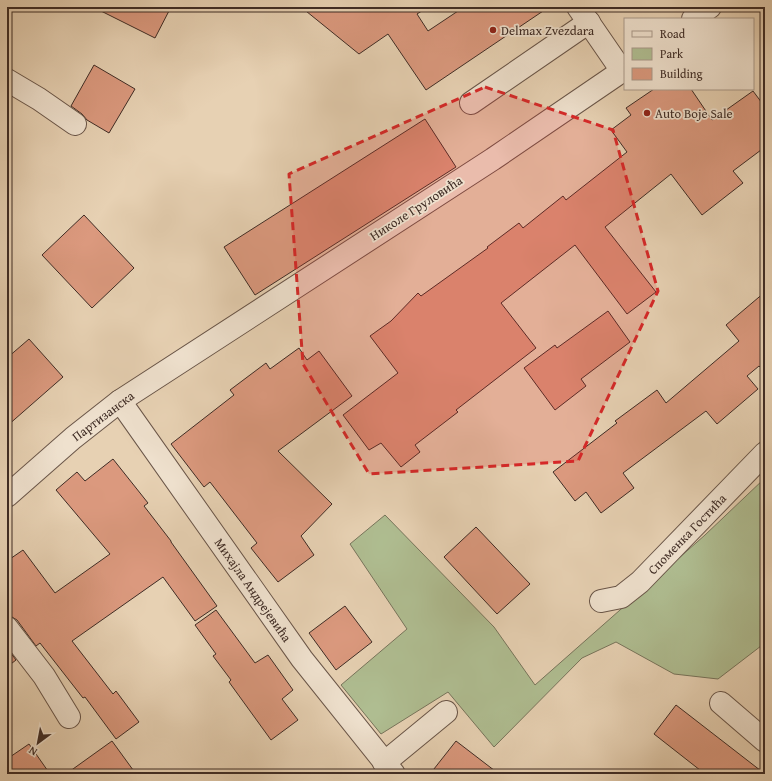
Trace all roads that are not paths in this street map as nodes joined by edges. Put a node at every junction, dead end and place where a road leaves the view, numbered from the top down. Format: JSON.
{"nodes":[{"id":1,"x":710,"y":7,"type":"edge"},
{"id":2,"x":583,"y":14,"type":"edge"},
{"id":3,"x":694,"y":18,"type":"edge"},
{"id":4,"x":624,"y":70,"type":"edge"},
{"id":5,"x":7,"y":80,"type":"edge"},
{"id":6,"x":471,"y":103,"type":"dead end"},
{"id":7,"x":74,"y":124,"type":"dead end"},
{"id":8,"x":206,"y":345,"type":"joint"},
{"id":9,"x":120,"y":401,"type":"junction"},
{"id":10,"x":765,"y":453,"type":"edge"},
{"id":11,"x":7,"y":496,"type":"edge"},
{"id":12,"x":601,"y":601,"type":"dead end"},
{"id":13,"x":7,"y":628,"type":"edge"},
{"id":14,"x":721,"y":703,"type":"dead end"},
{"id":15,"x":446,"y":712,"type":"dead end"},
{"id":16,"x":69,"y":717,"type":"dead end"},
{"id":17,"x":765,"y":741,"type":"edge"},
{"id":18,"x":389,"y":769,"type":"edge"}],
"edges":[{"from":1,"to":3,"type":"street"},
{"from":2,"to":4,"type":"street"},
{"from":2,"to":6,"type":"street"},
{"from":4,"to":8,"type":"street","name":"Николе Груловића"},
{"from":5,"to":7,"type":"street"},
{"from":8,"to":9,"type":"street","name":"Партизанска"},
{"from":9,"to":11,"type":"street","name":"Партизанска"},
{"from":9,"to":18,"type":"street","name":"Михајла Андрејевића"},
{"from":10,"to":12,"type":"street","name":"Споменка Гостића"},
{"from":13,"to":16,"type":"street"},
{"from":14,"to":17,"type":"street"},
{"from":15,"to":18,"type":"street"}]}
